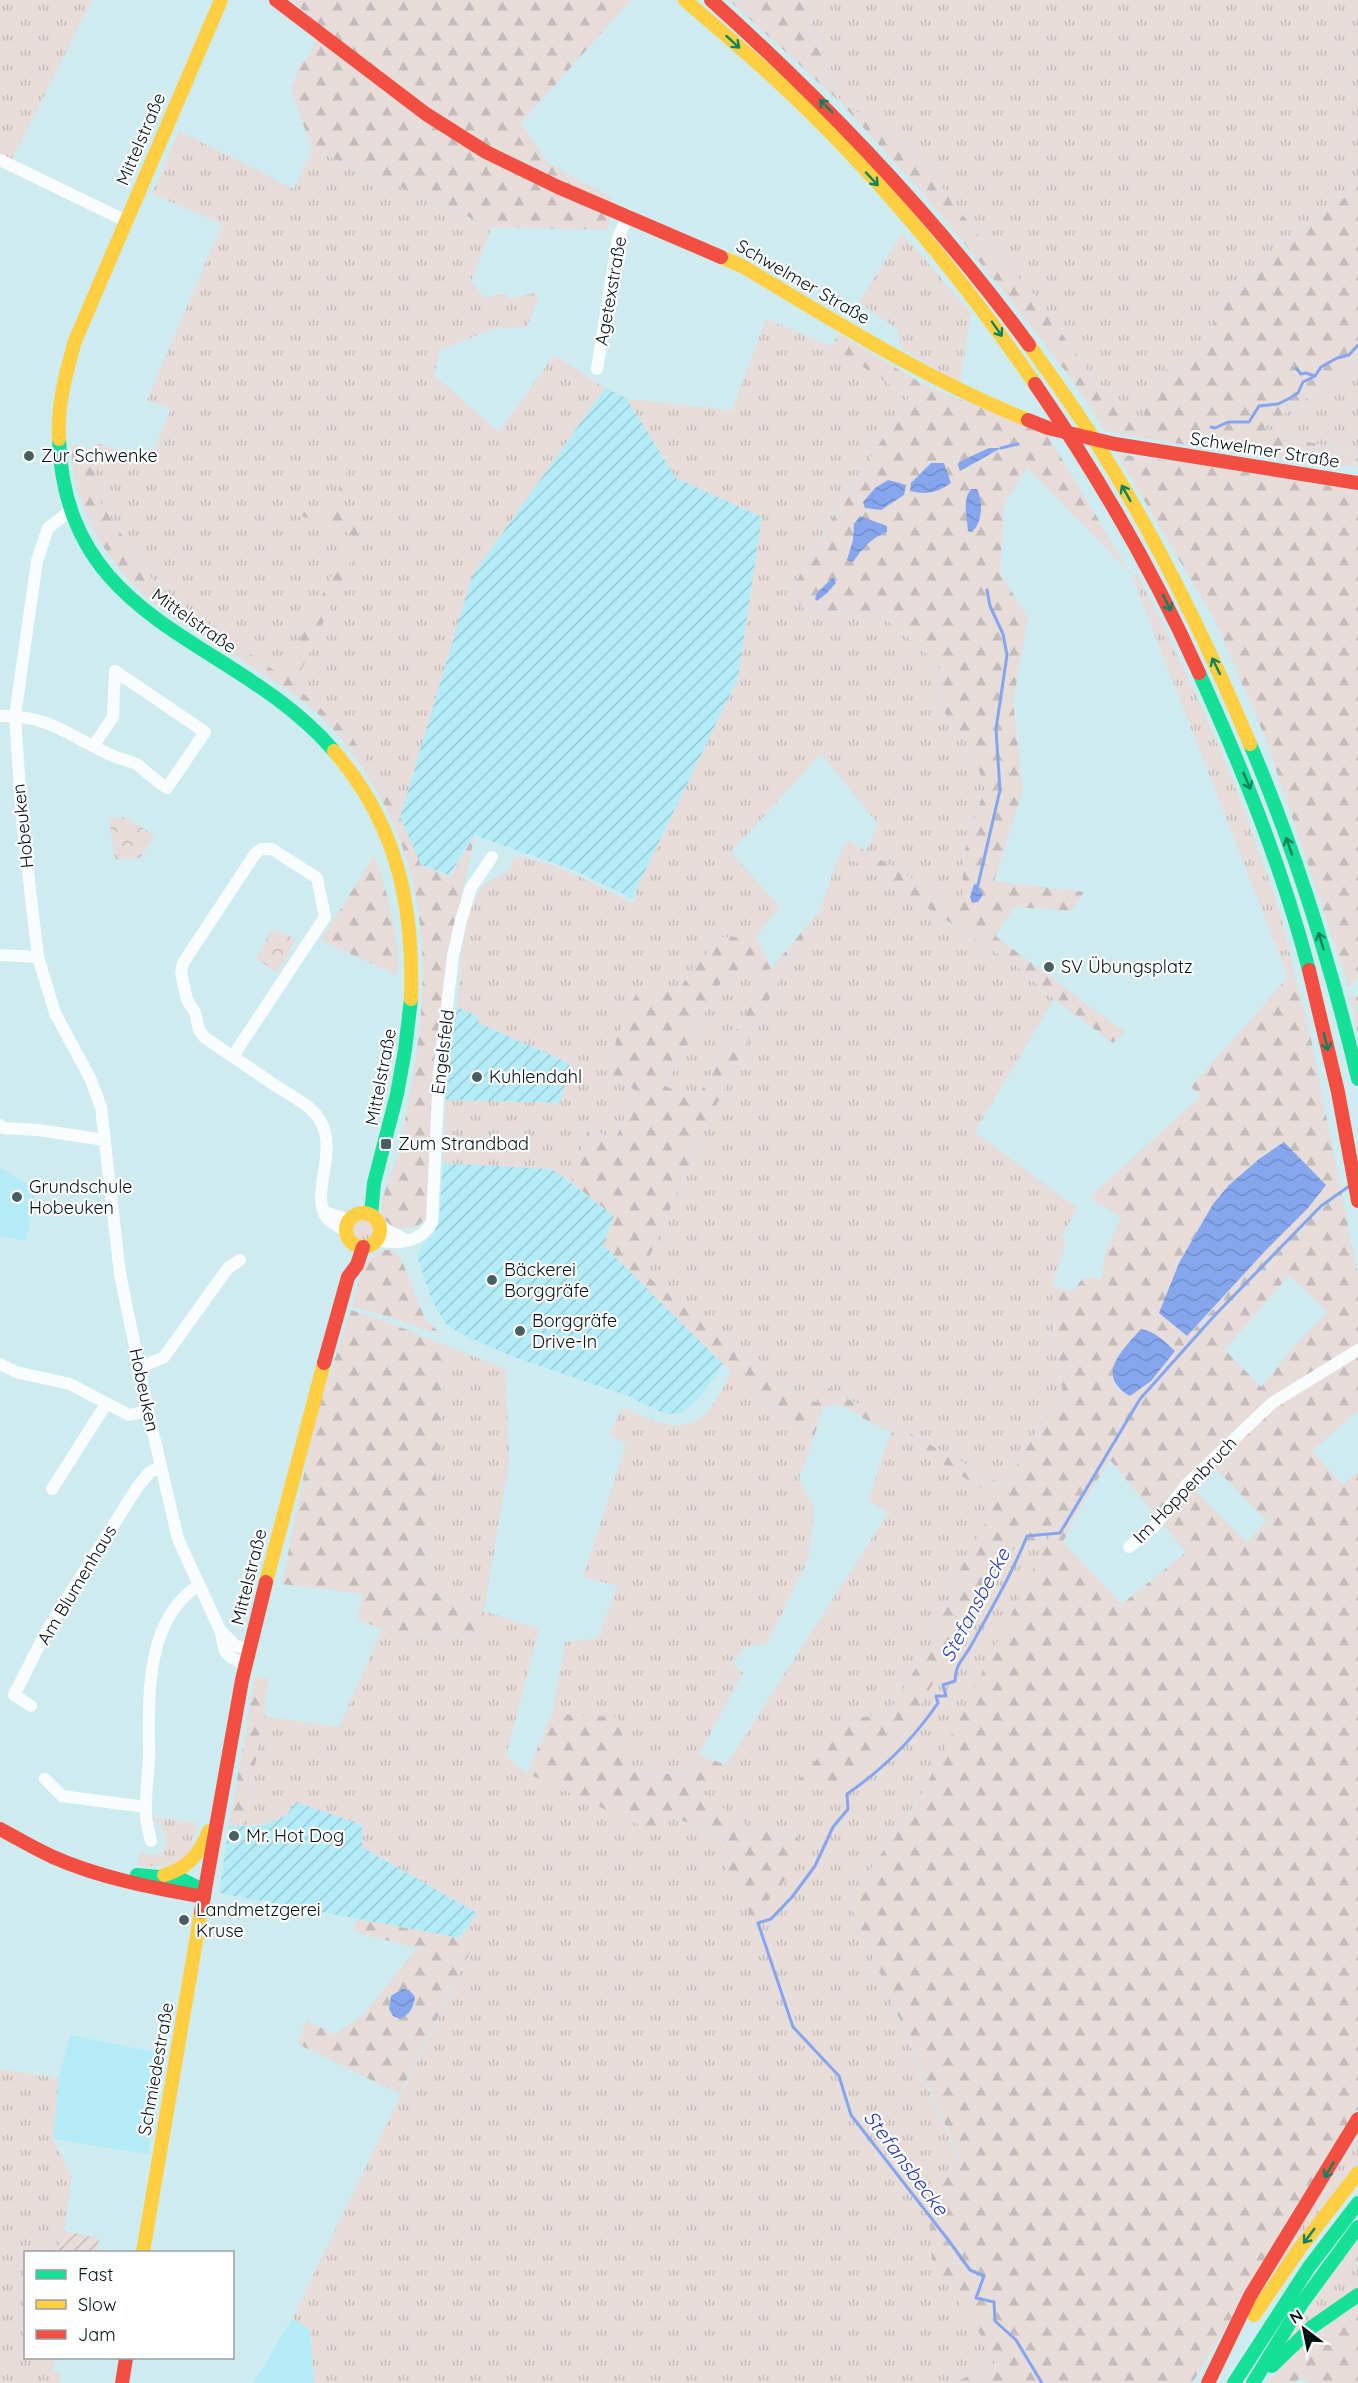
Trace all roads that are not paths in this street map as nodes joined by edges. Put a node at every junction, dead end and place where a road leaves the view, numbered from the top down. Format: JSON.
{"nodes":[{"id":1,"x":221,"y":0,"type":"edge"},
{"id":2,"x":276,"y":0,"type":"edge"},
{"id":3,"x":685,"y":0,"type":"edge"},
{"id":4,"x":711,"y":0,"type":"edge"},
{"id":5,"x":0,"y":160,"type":"edge"},
{"id":6,"x":628,"y":215,"type":"junction"},
{"id":7,"x":126,"y":221,"type":"junction"},
{"id":8,"x":597,"y":369,"type":"dead end"},
{"id":9,"x":1358,"y":483,"type":"edge"},
{"id":10,"x":70,"y":511,"type":"junction"},
{"id":11,"x":0,"y":716,"type":"edge"},
{"id":12,"x":15,"y":716,"type":"junction"},
{"id":13,"x":94,"y":746,"type":"junction"},
{"id":14,"x":492,"y":857,"type":"dead end"},
{"id":15,"x":0,"y":955,"type":"edge"},
{"id":16,"x":38,"y":957,"type":"junction"},
{"id":17,"x":232,"y":1056,"type":"junction"},
{"id":18,"x":1358,"y":1079,"type":"edge"},
{"id":19,"x":1,"y":1127,"type":"edge"},
{"id":20,"x":105,"y":1140,"type":"junction"},
{"id":21,"x":1358,"y":1201,"type":"edge"},
{"id":22,"x":362,"y":1230,"type":"junction"},
{"id":23,"x":240,"y":1260,"type":"dead end"},
{"id":24,"x":1358,"y":1350,"type":"edge"},
{"id":25,"x":0,"y":1364,"type":"edge"},
{"id":26,"x":139,"y":1368,"type":"junction"},
{"id":27,"x":106,"y":1404,"type":"junction"},
{"id":28,"x":148,"y":1411,"type":"junction"},
{"id":29,"x":161,"y":1467,"type":"junction"},
{"id":30,"x":52,"y":1489,"type":"dead end"},
{"id":31,"x":1129,"y":1547,"type":"dead end"},
{"id":32,"x":199,"y":1585,"type":"junction"},
{"id":33,"x":220,"y":1630,"type":"junction"},
{"id":34,"x":250,"y":1649,"type":"junction"},
{"id":35,"x":246,"y":1665,"type":"junction"},
{"id":36,"x":31,"y":1706,"type":"dead end"},
{"id":37,"x":45,"y":1779,"type":"dead end"},
{"id":38,"x":146,"y":1807,"type":"junction"},
{"id":39,"x":217,"y":1814,"type":"junction"},
{"id":40,"x":0,"y":1829,"type":"edge"},
{"id":41,"x":151,"y":1841,"type":"dead end"},
{"id":42,"x":115,"y":1875,"type":"junction"},
{"id":43,"x":162,"y":1876,"type":"junction"},
{"id":44,"x":205,"y":1894,"type":"junction"},
{"id":45,"x":1358,"y":2119,"type":"edge"},
{"id":46,"x":1358,"y":2173,"type":"edge"},
{"id":47,"x":1358,"y":2203,"type":"edge"},
{"id":48,"x":1358,"y":2227,"type":"edge"},
{"id":49,"x":143,"y":2251,"type":"edge"},
{"id":50,"x":1358,"y":2295,"type":"edge"},
{"id":51,"x":126,"y":2359,"type":"edge"},
{"id":52,"x":122,"y":2383,"type":"edge"},
{"id":53,"x":1210,"y":2383,"type":"edge"},
{"id":54,"x":1234,"y":2383,"type":"edge"},
{"id":55,"x":1253,"y":2383,"type":"edge"},
{"id":56,"x":1259,"y":2383,"type":"edge"}],
"edges":[{"from":1,"to":7,"type":"main road","name":"Mittelstraße"},
{"from":2,"to":6,"type":"main road","name":"Schwelmer Straße"},
{"from":3,"to":21,"type":"main road","one_way":true},
{"from":18,"to":4,"type":"main road","one_way":true},
{"from":5,"to":7,"type":"street"},
{"from":6,"to":8,"type":"street","name":"Agetexstraße"},
{"from":6,"to":9,"type":"main road","name":"Schwelmer Straße"},
{"from":7,"to":10,"type":"main road","name":"Mittelstraße"},
{"from":10,"to":12,"type":"street","name":"Hobeuken"},
{"from":10,"to":22,"type":"main road","name":"Mittelstraße"},
{"from":11,"to":12,"type":"street"},
{"from":12,"to":13,"type":"street"},
{"from":12,"to":16,"type":"street","name":"Hobeuken"},
{"from":13,"to":13,"type":"street"},
{"from":14,"to":22,"type":"street","name":"Engelsfeld"},
{"from":15,"to":16,"type":"street"},
{"from":16,"to":20,"type":"street","name":"Hobeuken"},
{"from":17,"to":17,"type":"street"},
{"from":17,"to":22,"type":"street","name":"Engelsfeld"},
{"from":19,"to":20,"type":"street"},
{"from":20,"to":26,"type":"street","name":"Hobeuken"},
{"from":22,"to":34,"type":"main road","name":"Mittelstraße"},
{"from":23,"to":26,"type":"street"},
{"from":24,"to":31,"type":"street","name":"Im Hoppenbruch"},
{"from":25,"to":27,"type":"street"},
{"from":26,"to":28,"type":"street","name":"Hobeuken"},
{"from":27,"to":28,"type":"street"},
{"from":27,"to":30,"type":"street"},
{"from":28,"to":29,"type":"street","name":"Hobeuken"},
{"from":29,"to":32,"type":"street","name":"Hobeuken"},
{"from":29,"to":36,"type":"street","name":"Am Blumenhaus"},
{"from":32,"to":33,"type":"street","name":"Hobeuken"},
{"from":32,"to":38,"type":"street"},
{"from":33,"to":34,"type":"street","name":"Hobeuken"},
{"from":33,"to":35,"type":"street","name":"Hobeuken"},
{"from":34,"to":35,"type":"main road","name":"Mittelstraße"},
{"from":35,"to":39,"type":"main road","name":"Mittelstraße"},
{"from":37,"to":38,"type":"street"},
{"from":38,"to":41,"type":"street"},
{"from":39,"to":43,"type":"main road"},
{"from":39,"to":44,"type":"main road","name":"Mittelstraße"},
{"from":40,"to":42,"type":"main road"},
{"from":42,"to":43,"type":"main road"},
{"from":42,"to":44,"type":"main road"},
{"from":43,"to":44,"type":"main road"},
{"from":44,"to":49,"type":"main road","name":"Schmiedestraße"},
{"from":45,"to":53,"type":"main road","one_way":true},
{"from":46,"to":53,"type":"main road","one_way":true},
{"from":47,"to":54,"type":"main road"},
{"from":48,"to":55,"type":"main road"},
{"from":50,"to":56,"type":"main road"},
{"from":51,"to":52,"type":"main road"}]}
